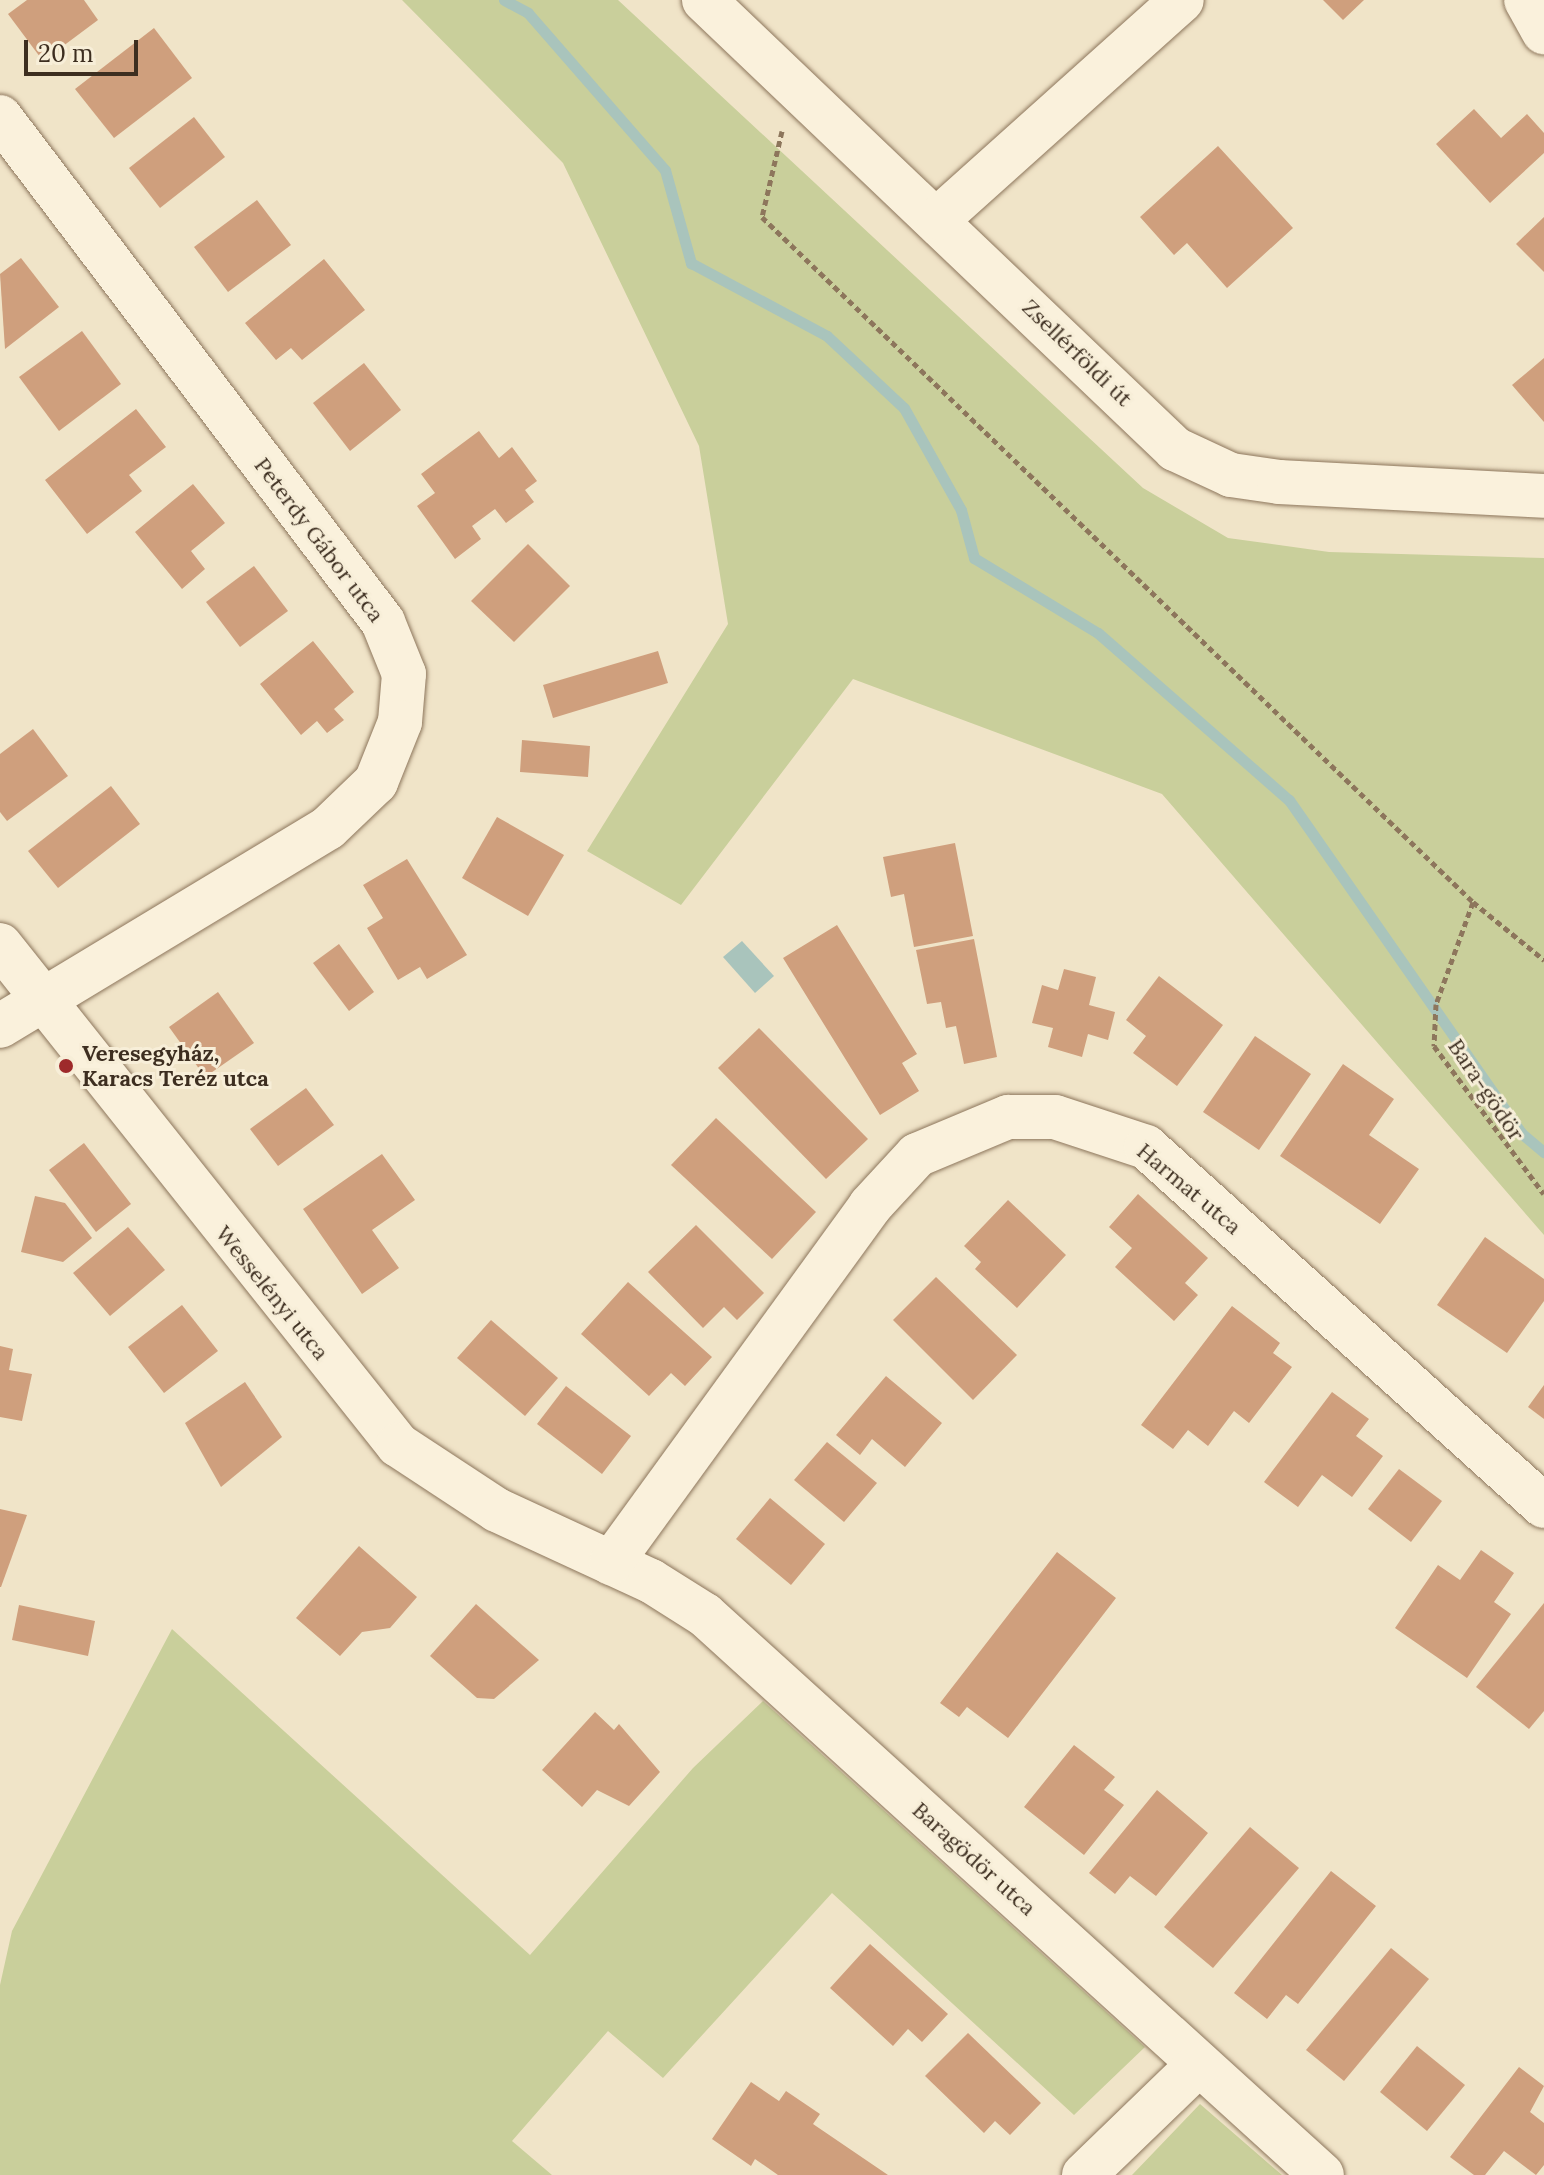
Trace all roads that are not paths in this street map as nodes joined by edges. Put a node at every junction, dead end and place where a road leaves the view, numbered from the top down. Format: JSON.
{"nodes":[{"id":1,"x":704,"y":0,"type":"edge"},
{"id":2,"x":1182,"y":0,"type":"edge"},
{"id":3,"x":1526,"y":0,"type":"edge"},
{"id":4,"x":1544,"y":32,"type":"edge"},
{"id":5,"x":0,"y":117,"type":"edge"},
{"id":6,"x":939,"y":218,"type":"junction"},
{"id":7,"x":1544,"y":496,"type":"edge"},
{"id":8,"x":0,"y":945,"type":"edge"},
{"id":9,"x":40,"y":999,"type":"junction"},
{"id":10,"x":0,"y":1026,"type":"edge"},
{"id":11,"x":1544,"y":1506,"type":"edge"},
{"id":12,"x":611,"y":1563,"type":"junction"},
{"id":13,"x":1199,"y":2064,"type":"junction"},
{"id":14,"x":1084,"y":2175,"type":"edge"},
{"id":15,"x":1322,"y":2175,"type":"edge"}],
"edges":[{"from":1,"to":6,"type":"street","name":"Zsellérföldi út"},
{"from":2,"to":6,"type":"street"},
{"from":3,"to":4,"type":"street"},
{"from":5,"to":9,"type":"street","name":"Peterdy Gábor utca"},
{"from":6,"to":7,"type":"street","name":"Zsellérföldi út"},
{"from":8,"to":9,"type":"street","name":"Wesselényi utca"},
{"from":9,"to":10,"type":"street","name":"Peterdy Gábor utca"},
{"from":9,"to":12,"type":"street","name":"Wesselényi utca"},
{"from":11,"to":12,"type":"street","name":"Harmat utca"},
{"from":12,"to":13,"type":"street","name":"Baragödör utca"},
{"from":13,"to":14,"type":"street"},
{"from":13,"to":15,"type":"street","name":"Baragödör utca"}]}
